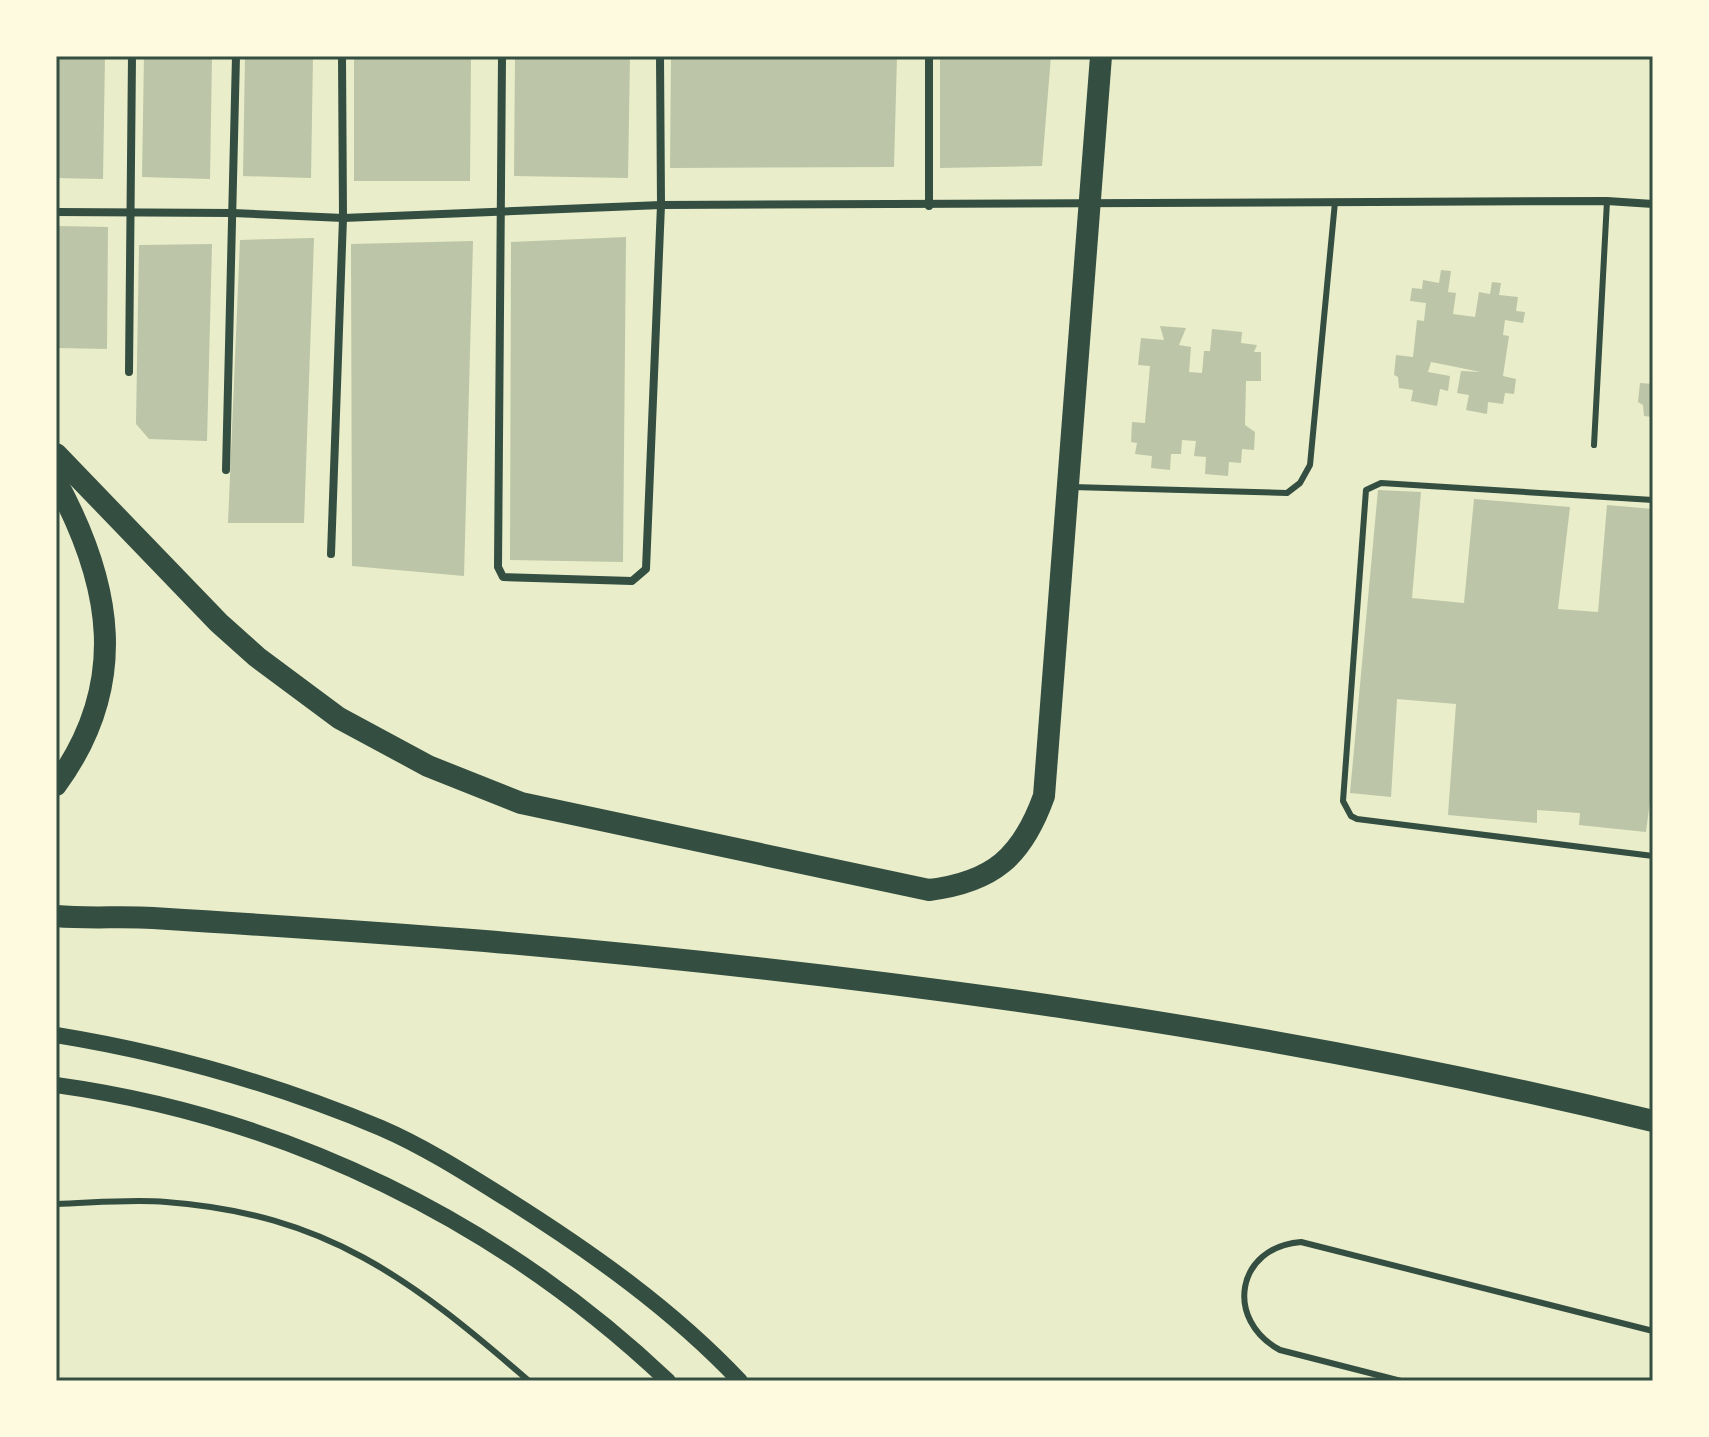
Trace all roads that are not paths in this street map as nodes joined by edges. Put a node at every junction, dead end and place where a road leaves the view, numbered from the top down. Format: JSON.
{"nodes":[{"id":1,"x":132,"y":56,"type":"edge"},
{"id":2,"x":236,"y":56,"type":"edge"},
{"id":3,"x":342,"y":56,"type":"edge"},
{"id":4,"x":502,"y":56,"type":"edge"},
{"id":5,"x":660,"y":56,"type":"edge"},
{"id":6,"x":929,"y":56,"type":"edge"},
{"id":7,"x":1101,"y":56,"type":"edge"},
{"id":8,"x":1607,"y":201,"type":"junction"},
{"id":9,"x":1335,"y":202,"type":"junction"},
{"id":10,"x":1089,"y":204,"type":"junction"},
{"id":11,"x":1653,"y":204,"type":"edge"},
{"id":12,"x":661,"y":205,"type":"junction"},
{"id":13,"x":929,"y":206,"type":"junction"},
{"id":14,"x":502,"y":210,"type":"junction"},
{"id":15,"x":56,"y":212,"type":"edge"},
{"id":16,"x":233,"y":213,"type":"junction"},
{"id":17,"x":128,"y":215,"type":"junction"},
{"id":18,"x":343,"y":218,"type":"junction"},
{"id":19,"x":129,"y":372,"type":"dead end"},
{"id":20,"x":1594,"y":445,"type":"dead end"},
{"id":21,"x":56,"y":454,"type":"edge"},
{"id":22,"x":226,"y":470,"type":"dead end"},
{"id":23,"x":56,"y":481,"type":"edge"},
{"id":24,"x":1068,"y":487,"type":"junction"},
{"id":25,"x":1653,"y":500,"type":"edge"},
{"id":26,"x":331,"y":554,"type":"dead end"},
{"id":27,"x":56,"y":785,"type":"edge"},
{"id":28,"x":1653,"y":856,"type":"edge"},
{"id":29,"x":56,"y":916,"type":"edge"},
{"id":30,"x":56,"y":1035,"type":"edge"},
{"id":31,"x":56,"y":1085,"type":"edge"},
{"id":32,"x":1653,"y":1121,"type":"edge"},
{"id":33,"x":56,"y":1204,"type":"edge"},
{"id":34,"x":1653,"y":1331,"type":"edge"},
{"id":35,"x":529,"y":1381,"type":"edge"},
{"id":36,"x":668,"y":1381,"type":"edge"},
{"id":37,"x":740,"y":1381,"type":"edge"},
{"id":38,"x":1401,"y":1381,"type":"edge"}],
"edges":[{"from":1,"to":17,"type":"street"},
{"from":2,"to":16,"type":"street"},
{"from":3,"to":18,"type":"street"},
{"from":4,"to":14,"type":"street"},
{"from":5,"to":12,"type":"street"},
{"from":6,"to":13,"type":"street"},
{"from":7,"to":10,"type":"highway"},
{"from":8,"to":9,"type":"street"},
{"from":8,"to":11,"type":"street"},
{"from":8,"to":20,"type":"lane"},
{"from":9,"to":10,"type":"street"},
{"from":9,"to":24,"type":"lane"},
{"from":10,"to":13,"type":"street"},
{"from":10,"to":24,"type":"highway"},
{"from":12,"to":13,"type":"street"},
{"from":12,"to":14,"type":"street"},
{"from":12,"to":14,"type":"street"},
{"from":14,"to":18,"type":"street"},
{"from":15,"to":17,"type":"street"},
{"from":16,"to":17,"type":"street"},
{"from":16,"to":18,"type":"street"},
{"from":16,"to":22,"type":"street"},
{"from":17,"to":19,"type":"street"},
{"from":18,"to":26,"type":"street"},
{"from":21,"to":24,"type":"highway"},
{"from":23,"to":27,"type":"highway"},
{"from":25,"to":28,"type":"lane"},
{"from":29,"to":32,"type":"highway"},
{"from":30,"to":37,"type":"main road"},
{"from":31,"to":36,"type":"main road"},
{"from":33,"to":35,"type":"lane"},
{"from":34,"to":38,"type":"lane"}]}
